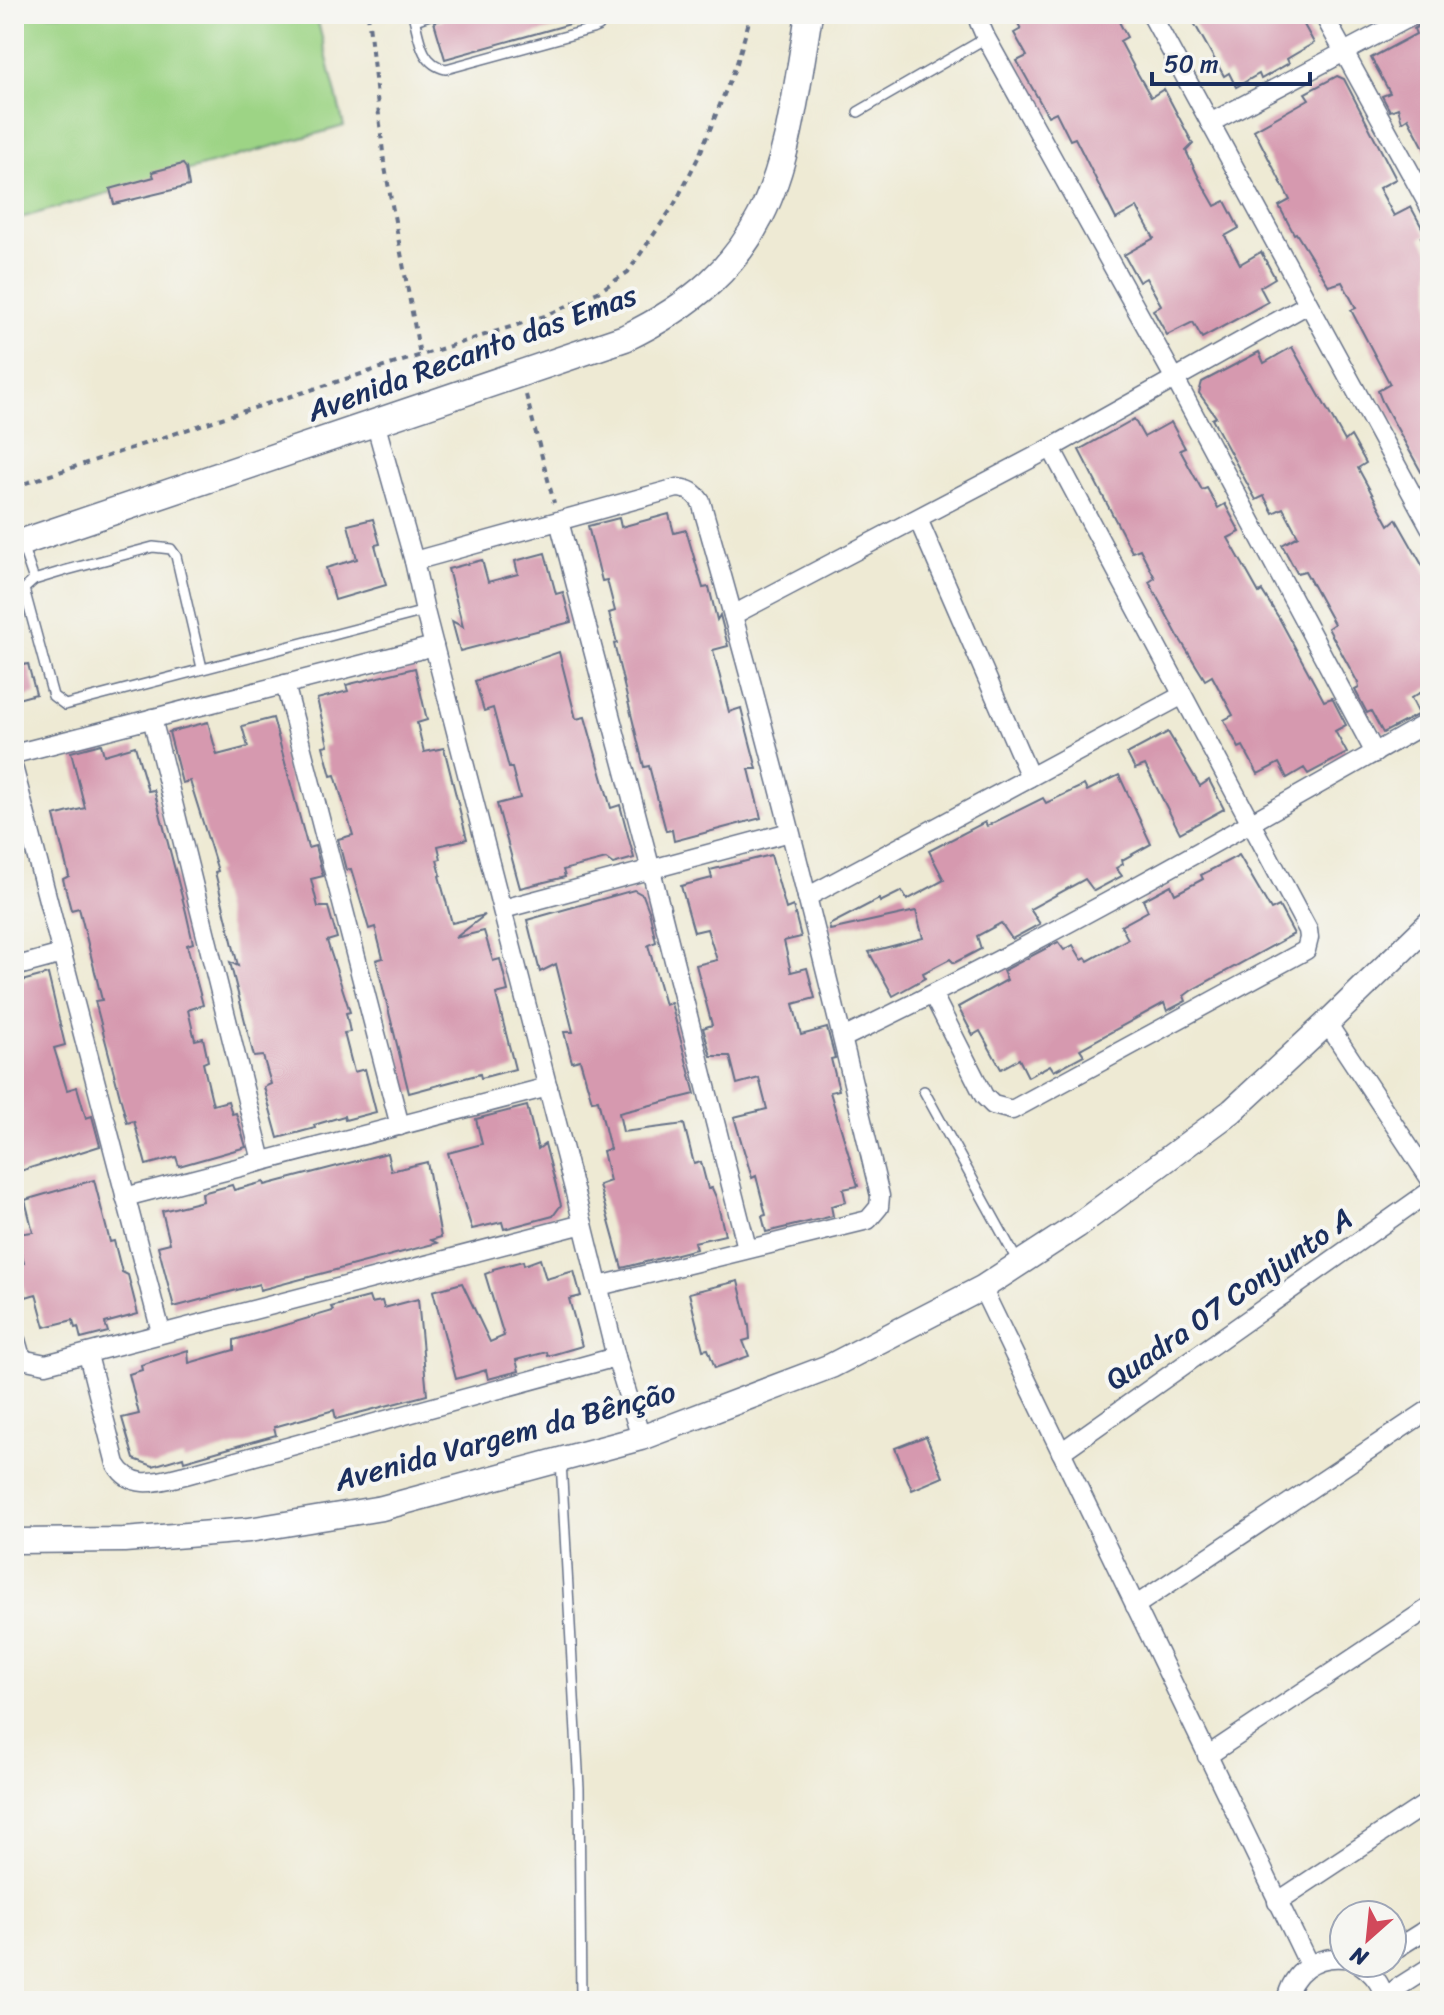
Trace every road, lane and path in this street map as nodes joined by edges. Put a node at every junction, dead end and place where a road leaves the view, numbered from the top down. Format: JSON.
{"nodes":[{"id":1,"x":368,"y":14,"type":"edge"},
{"id":2,"x":432,"y":14,"type":"edge"},
{"id":3,"x":605,"y":14,"type":"edge"},
{"id":4,"x":749,"y":14,"type":"edge"},
{"id":5,"x":809,"y":14,"type":"edge"},
{"id":6,"x":981,"y":14,"type":"edge"},
{"id":7,"x":1151,"y":14,"type":"edge"},
{"id":8,"x":1323,"y":14,"type":"edge"},
{"id":9,"x":1416,"y":14,"type":"edge"},
{"id":10,"x":414,"y":17,"type":"edge"},
{"id":11,"x":986,"y":38,"type":"junction"},
{"id":12,"x":1344,"y":54,"type":"junction"},
{"id":13,"x":858,"y":112,"type":"dead end"},
{"id":14,"x":1210,"y":123,"type":"junction"},
{"id":15,"x":1422,"y":173,"type":"edge"},
{"id":16,"x":1430,"y":208,"type":"edge"},
{"id":17,"x":1308,"y":304,"type":"junction"},
{"id":18,"x":420,"y":355,"type":"junction"},
{"id":19,"x":520,"y":373,"type":"junction"},
{"id":20,"x":1175,"y":379,"type":"junction"},
{"id":21,"x":375,"y":422,"type":"junction"},
{"id":22,"x":1051,"y":448,"type":"junction"},
{"id":23,"x":14,"y":487,"type":"edge"},
{"id":24,"x":1423,"y":495,"type":"edge"},
{"id":25,"x":918,"y":519,"type":"junction"},
{"id":26,"x":559,"y":521,"type":"junction"},
{"id":27,"x":1430,"y":527,"type":"edge"},
{"id":28,"x":17,"y":544,"type":"edge"},
{"id":29,"x":414,"y":561,"type":"junction"},
{"id":30,"x":34,"y":580,"type":"junction"},
{"id":31,"x":425,"y":611,"type":"junction"},
{"id":32,"x":733,"y":615,"type":"junction"},
{"id":33,"x":434,"y":646,"type":"junction"},
{"id":34,"x":202,"y":668,"type":"junction"},
{"id":35,"x":285,"y":684,"type":"junction"},
{"id":36,"x":1181,"y":696,"type":"junction"},
{"id":37,"x":152,"y":718,"type":"junction"},
{"id":38,"x":1430,"y":721,"type":"edge"},
{"id":39,"x":1375,"y":753,"type":"junction"},
{"id":40,"x":14,"y":754,"type":"edge"},
{"id":41,"x":14,"y":770,"type":"edge"},
{"id":42,"x":1030,"y":777,"type":"junction"},
{"id":43,"x":1251,"y":822,"type":"junction"},
{"id":44,"x":790,"y":832,"type":"junction"},
{"id":45,"x":651,"y":870,"type":"junction"},
{"id":46,"x":807,"y":897,"type":"junction"},
{"id":47,"x":503,"y":909,"type":"junction"},
{"id":48,"x":1430,"y":923,"type":"edge"},
{"id":49,"x":62,"y":954,"type":"junction"},
{"id":50,"x":14,"y":967,"type":"edge"},
{"id":51,"x":933,"y":995,"type":"junction"},
{"id":52,"x":1327,"y":1023,"type":"junction"},
{"id":53,"x":843,"y":1038,"type":"junction"},
{"id":54,"x":548,"y":1087,"type":"junction"},
{"id":55,"x":924,"y":1091,"type":"dead end"},
{"id":56,"x":400,"y":1126,"type":"junction"},
{"id":57,"x":262,"y":1161,"type":"junction"},
{"id":58,"x":1430,"y":1179,"type":"edge"},
{"id":59,"x":1430,"y":1191,"type":"edge"},
{"id":60,"x":125,"y":1197,"type":"junction"},
{"id":61,"x":583,"y":1224,"type":"junction"},
{"id":62,"x":747,"y":1248,"type":"junction"},
{"id":63,"x":1020,"y":1265,"type":"junction"},
{"id":64,"x":599,"y":1286,"type":"junction"},
{"id":65,"x":982,"y":1288,"type":"junction"},
{"id":66,"x":161,"y":1332,"type":"junction"},
{"id":67,"x":14,"y":1333,"type":"edge"},
{"id":68,"x":88,"y":1355,"type":"junction"},
{"id":69,"x":616,"y":1357,"type":"junction"},
{"id":70,"x":1430,"y":1409,"type":"edge"},
{"id":71,"x":641,"y":1438,"type":"junction"},
{"id":72,"x":1061,"y":1452,"type":"junction"},
{"id":73,"x":561,"y":1461,"type":"junction"},
{"id":74,"x":14,"y":1541,"type":"edge"},
{"id":75,"x":1135,"y":1606,"type":"junction"},
{"id":76,"x":1430,"y":1607,"type":"edge"},
{"id":77,"x":1207,"y":1756,"type":"junction"},
{"id":78,"x":1430,"y":1801,"type":"edge"},
{"id":79,"x":1277,"y":1902,"type":"junction"},
{"id":80,"x":1430,"y":1927,"type":"edge"},
{"id":81,"x":1408,"y":1941,"type":"edge"},
{"id":82,"x":1328,"y":1959,"type":"edge"},
{"id":83,"x":1309,"y":1965,"type":"junction"},
{"id":84,"x":1430,"y":1967,"type":"edge"},
{"id":85,"x":1376,"y":1979,"type":"edge"},
{"id":86,"x":581,"y":2001,"type":"edge"},
{"id":87,"x":1286,"y":2001,"type":"edge"},
{"id":88,"x":1389,"y":2001,"type":"edge"}],
"edges":[{"from":1,"to":18,"type":"path"},
{"from":2,"to":10,"type":"lane"},
{"from":3,"to":10,"type":"lane"},
{"from":4,"to":18,"type":"path"},
{"from":5,"to":19,"type":"main road","name":"Avenida Recanto das Emas"},
{"from":6,"to":11,"type":"street"},
{"from":7,"to":14,"type":"street"},
{"from":8,"to":12,"type":"street"},
{"from":9,"to":12,"type":"street"},
{"from":11,"to":13,"type":"lane"},
{"from":11,"to":20,"type":"street"},
{"from":12,"to":14,"type":"street"},
{"from":12,"to":15,"type":"street"},
{"from":14,"to":17,"type":"street"},
{"from":15,"to":16,"type":"street"},
{"from":17,"to":20,"type":"street"},
{"from":17,"to":24,"type":"street"},
{"from":18,"to":23,"type":"path"},
{"from":19,"to":21,"type":"main road","name":"Avenida Recanto das Emas"},
{"from":19,"to":26,"type":"path"},
{"from":20,"to":22,"type":"street"},
{"from":20,"to":39,"type":"street"},
{"from":21,"to":28,"type":"main road","name":"Avenida Recanto das Emas"},
{"from":21,"to":29,"type":"street"},
{"from":22,"to":25,"type":"street"},
{"from":22,"to":36,"type":"street"},
{"from":24,"to":27,"type":"street"},
{"from":25,"to":32,"type":"street"},
{"from":25,"to":42,"type":"street"},
{"from":26,"to":29,"type":"street"},
{"from":26,"to":32,"type":"street"},
{"from":26,"to":45,"type":"street"},
{"from":28,"to":30,"type":"lane"},
{"from":29,"to":31,"type":"street"},
{"from":30,"to":34,"type":"lane"},
{"from":30,"to":34,"type":"lane"},
{"from":31,"to":33,"type":"street"},
{"from":31,"to":34,"type":"lane"},
{"from":32,"to":44,"type":"street"},
{"from":33,"to":35,"type":"street"},
{"from":33,"to":47,"type":"street"},
{"from":35,"to":37,"type":"street"},
{"from":35,"to":56,"type":"street"},
{"from":36,"to":42,"type":"street"},
{"from":36,"to":43,"type":"street"},
{"from":37,"to":40,"type":"street"},
{"from":37,"to":57,"type":"street"},
{"from":38,"to":39,"type":"street"},
{"from":39,"to":43,"type":"street"},
{"from":41,"to":49,"type":"street"},
{"from":42,"to":46,"type":"street"},
{"from":43,"to":51,"type":"street"},
{"from":43,"to":51,"type":"street"},
{"from":44,"to":45,"type":"street"},
{"from":44,"to":46,"type":"street"},
{"from":45,"to":47,"type":"street"},
{"from":45,"to":62,"type":"street"},
{"from":46,"to":53,"type":"street"},
{"from":47,"to":54,"type":"street"},
{"from":48,"to":52,"type":"street","name":"Avenida Vargem da Bênção"},
{"from":49,"to":50,"type":"street"},
{"from":49,"to":60,"type":"street"},
{"from":51,"to":53,"type":"street"},
{"from":52,"to":58,"type":"street"},
{"from":52,"to":63,"type":"street","name":"Avenida Vargem da Bênção"},
{"from":53,"to":62,"type":"street"},
{"from":54,"to":56,"type":"street"},
{"from":54,"to":61,"type":"street"},
{"from":55,"to":63,"type":"lane"},
{"from":56,"to":57,"type":"street"},
{"from":57,"to":60,"type":"street"},
{"from":59,"to":72,"type":"street","name":"Quadra 07 Conjunto A"},
{"from":60,"to":66,"type":"street"},
{"from":61,"to":64,"type":"street"},
{"from":61,"to":66,"type":"street"},
{"from":62,"to":64,"type":"street"},
{"from":63,"to":65,"type":"street","name":"Avenida Vargem da Bênção"},
{"from":64,"to":69,"type":"street"},
{"from":65,"to":71,"type":"street","name":"Avenida Vargem da Bênção"},
{"from":65,"to":72,"type":"street"},
{"from":66,"to":68,"type":"street"},
{"from":67,"to":68,"type":"street"},
{"from":68,"to":69,"type":"street"},
{"from":69,"to":71,"type":"street"},
{"from":70,"to":75,"type":"street"},
{"from":71,"to":73,"type":"street","name":"Avenida Vargem da Bênção"},
{"from":72,"to":75,"type":"street"},
{"from":73,"to":74,"type":"street","name":"Avenida Vargem da Bênção"},
{"from":73,"to":86,"type":"lane"},
{"from":75,"to":77,"type":"street"},
{"from":76,"to":77,"type":"street"},
{"from":77,"to":79,"type":"street"},
{"from":78,"to":79,"type":"street"},
{"from":79,"to":83,"type":"street"},
{"from":80,"to":81,"type":"street"},
{"from":82,"to":83,"type":"street"},
{"from":83,"to":87,"type":"street"},
{"from":84,"to":88,"type":"street"},
{"from":85,"to":88,"type":"street"}]}
